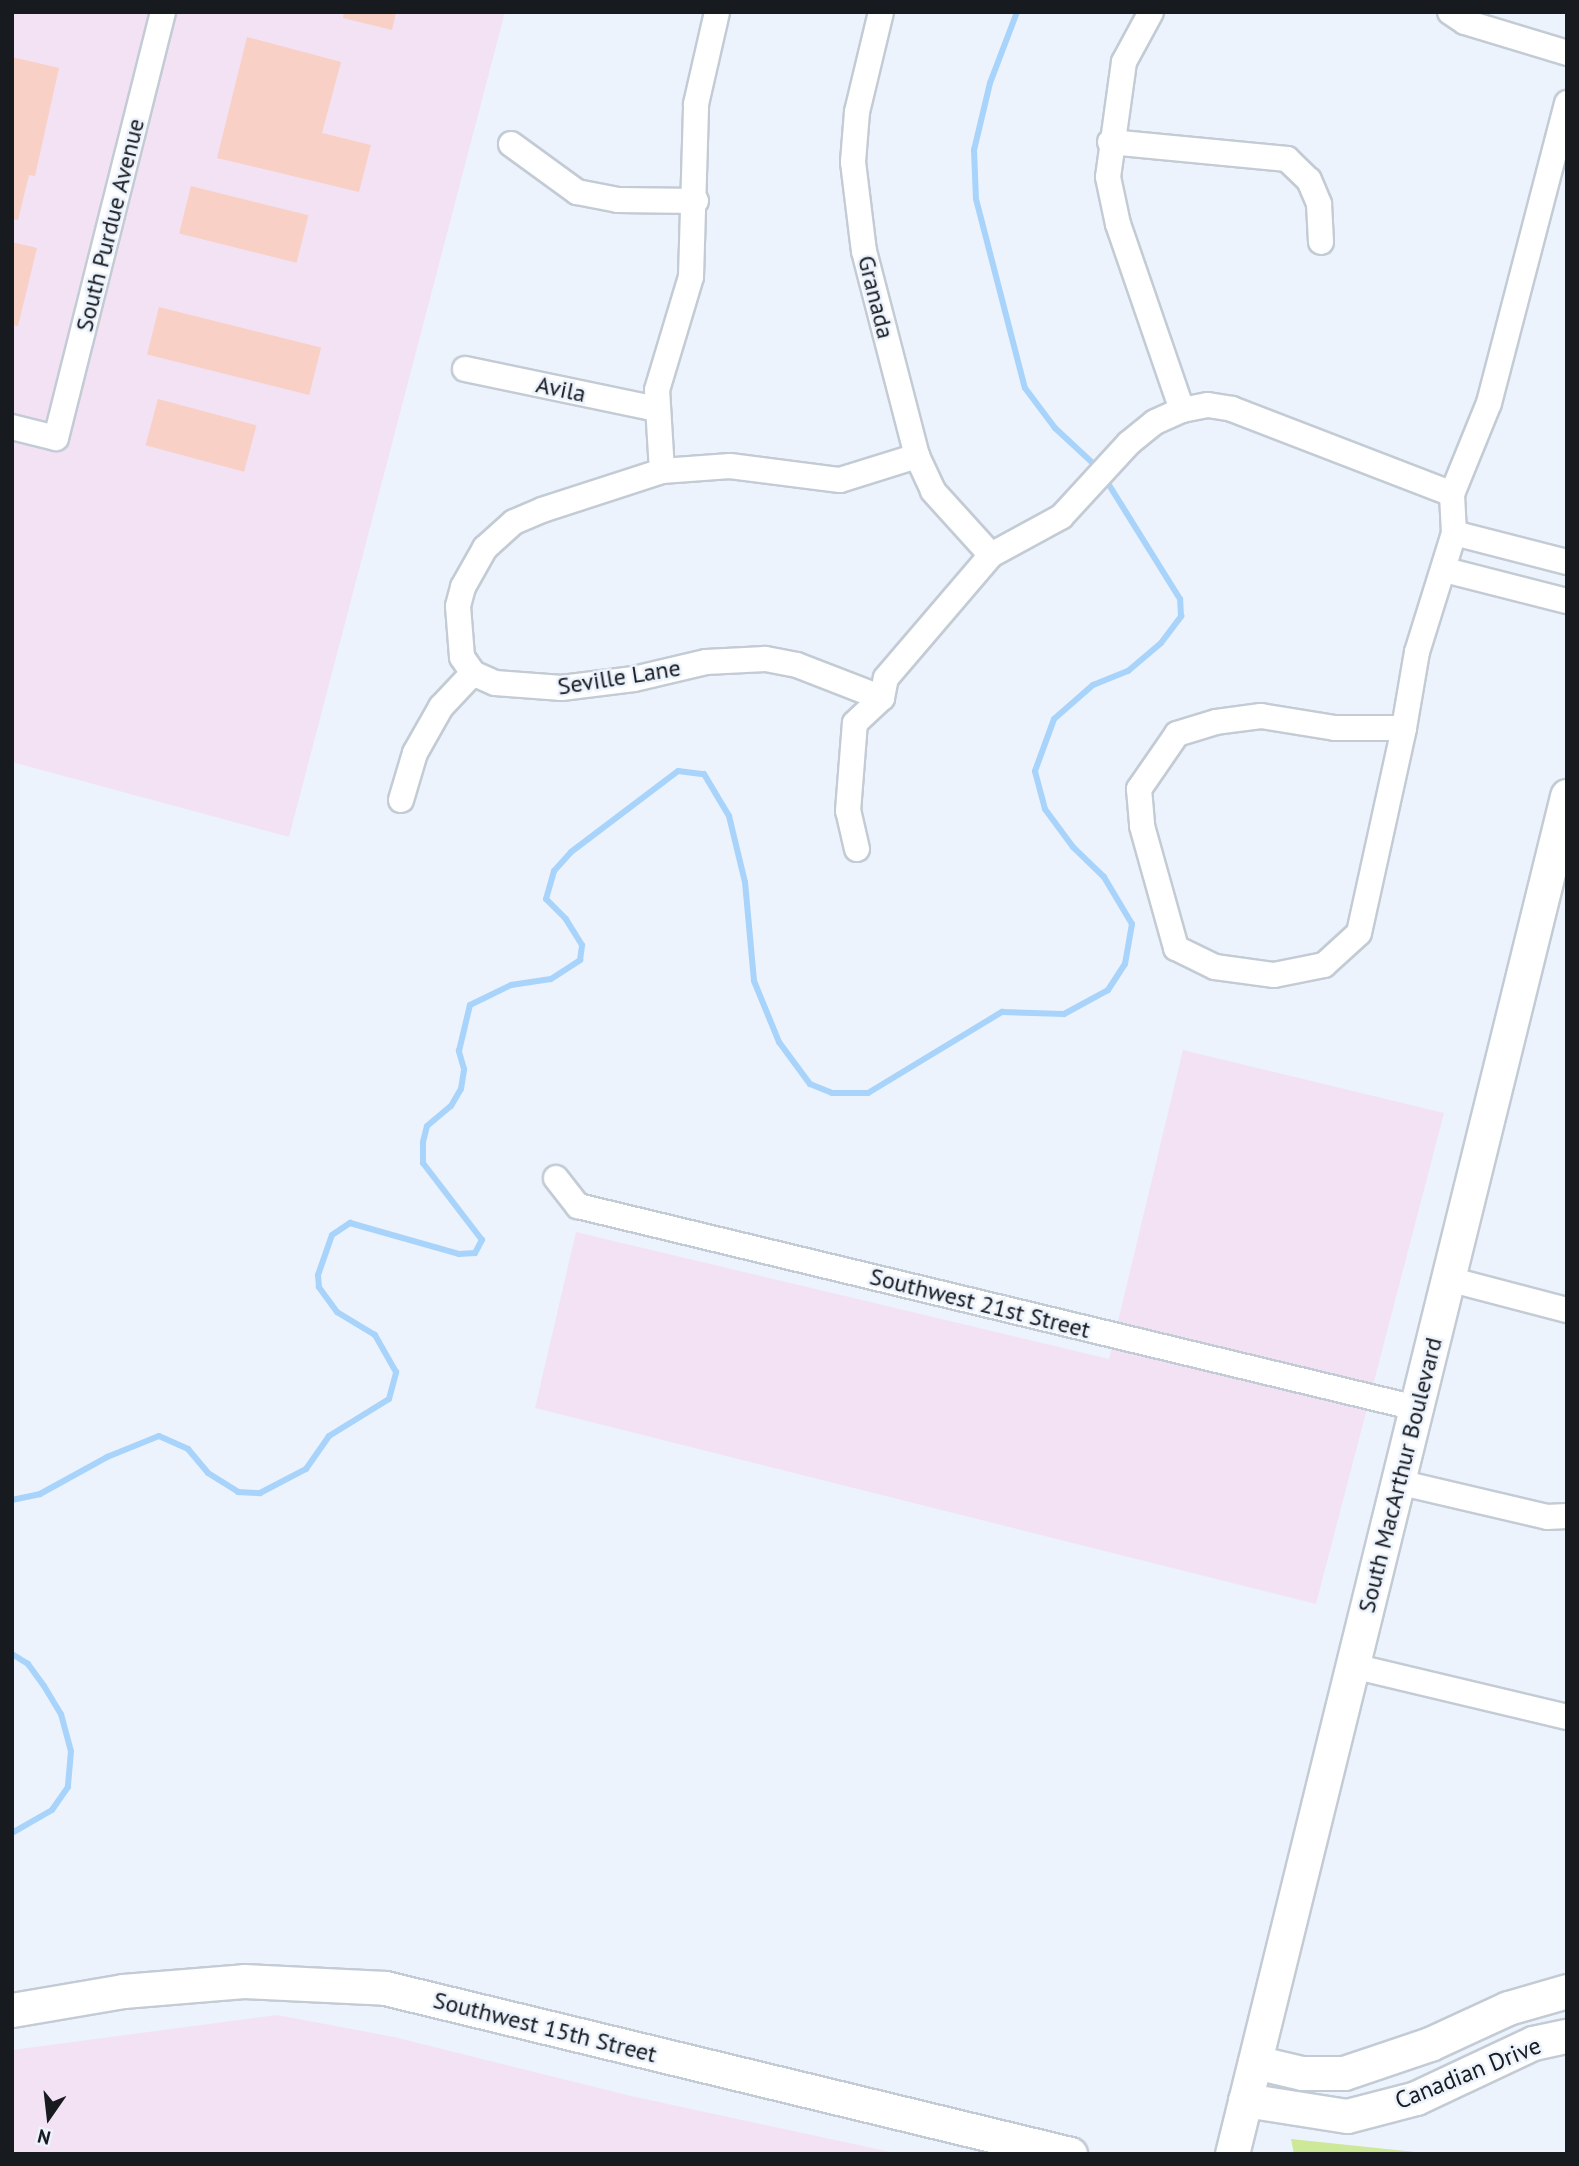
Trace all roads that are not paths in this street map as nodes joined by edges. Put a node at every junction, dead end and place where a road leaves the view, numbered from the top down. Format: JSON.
{"nodes":[{"id":1,"x":163,"y":12,"type":"edge"},
{"id":2,"x":881,"y":12,"type":"edge"},
{"id":3,"x":1151,"y":12,"type":"edge"},
{"id":4,"x":1450,"y":12,"type":"edge"},
{"id":5,"x":714,"y":13,"type":"edge"},
{"id":6,"x":1567,"y":53,"type":"edge"},
{"id":7,"x":1567,"y":103,"type":"edge"},
{"id":8,"x":1110,"y":142,"type":"junction"},
{"id":9,"x":512,"y":144,"type":"dead end"},
{"id":10,"x":696,"y":201,"type":"junction"},
{"id":11,"x":1321,"y":243,"type":"dead end"},
{"id":12,"x":465,"y":369,"type":"dead end"},
{"id":13,"x":656,"y":409,"type":"junction"},
{"id":14,"x":1182,"y":410,"type":"junction"},
{"id":15,"x":12,"y":427,"type":"edge"},
{"id":16,"x":917,"y":456,"type":"junction"},
{"id":17,"x":662,"y":471,"type":"junction"},
{"id":18,"x":1452,"y":494,"type":"junction"},
{"id":19,"x":1454,"y":533,"type":"junction"},
{"id":20,"x":991,"y":555,"type":"junction"},
{"id":21,"x":1567,"y":562,"type":"edge"},
{"id":22,"x":1445,"y":570,"type":"junction"},
{"id":23,"x":1567,"y":601,"type":"edge"},
{"id":24,"x":473,"y":674,"type":"junction"},
{"id":25,"x":883,"y":698,"type":"junction"},
{"id":26,"x":1404,"y":728,"type":"junction"},
{"id":27,"x":1567,"y":796,"type":"edge"},
{"id":28,"x":401,"y":800,"type":"dead end"},
{"id":29,"x":857,"y":849,"type":"dead end"},
{"id":30,"x":556,"y":1178,"type":"dead end"},
{"id":31,"x":1448,"y":1279,"type":"junction"},
{"id":32,"x":1567,"y":1310,"type":"edge"},
{"id":33,"x":1416,"y":1408,"type":"junction"},
{"id":34,"x":1398,"y":1482,"type":"junction"},
{"id":35,"x":1567,"y":1516,"type":"edge"},
{"id":36,"x":1353,"y":1666,"type":"junction"},
{"id":37,"x":1567,"y":1717,"type":"edge"},
{"id":38,"x":1567,"y":1991,"type":"edge"},
{"id":39,"x":12,"y":2010,"type":"edge"},
{"id":40,"x":1567,"y":2036,"type":"edge"},
{"id":41,"x":1430,"y":2044,"type":"junction"},
{"id":42,"x":1255,"y":2062,"type":"junction"},
{"id":43,"x":1445,"y":2084,"type":"junction"},
{"id":44,"x":1245,"y":2100,"type":"junction"},
{"id":45,"x":1070,"y":2154,"type":"edge"},
{"id":46,"x":1232,"y":2154,"type":"edge"}],
"edges":[{"from":1,"to":15,"type":"street","name":"South Purdue Avenue"},
{"from":2,"to":16,"type":"street","name":"Granada"},
{"from":3,"to":8,"type":"street"},
{"from":4,"to":6,"type":"street"},
{"from":5,"to":10,"type":"street"},
{"from":7,"to":18,"type":"street"},
{"from":8,"to":11,"type":"street"},
{"from":8,"to":14,"type":"street"},
{"from":9,"to":10,"type":"street"},
{"from":10,"to":13,"type":"street"},
{"from":12,"to":13,"type":"street","name":"Avila"},
{"from":13,"to":17,"type":"street"},
{"from":14,"to":18,"type":"street"},
{"from":14,"to":20,"type":"street"},
{"from":16,"to":17,"type":"street"},
{"from":16,"to":20,"type":"street","name":"Granada"},
{"from":17,"to":24,"type":"street"},
{"from":18,"to":19,"type":"street"},
{"from":19,"to":21,"type":"street"},
{"from":19,"to":22,"type":"street"},
{"from":20,"to":25,"type":"street"},
{"from":22,"to":23,"type":"street"},
{"from":22,"to":26,"type":"street"},
{"from":24,"to":25,"type":"street","name":"Seville Lane"},
{"from":24,"to":28,"type":"street"},
{"from":25,"to":29,"type":"street"},
{"from":26,"to":26,"type":"street"},
{"from":27,"to":31,"type":"main road","name":"South MacArthur Boulevard"},
{"from":30,"to":33,"type":"street","name":"Southwest 21st Street"},
{"from":31,"to":32,"type":"street"},
{"from":31,"to":33,"type":"main road","name":"South MacArthur Boulevard"},
{"from":33,"to":34,"type":"main road","name":"South MacArthur Boulevard"},
{"from":34,"to":35,"type":"street"},
{"from":34,"to":36,"type":"main road","name":"South MacArthur Boulevard"},
{"from":36,"to":37,"type":"street"},
{"from":36,"to":42,"type":"main road","name":"South MacArthur Boulevard"},
{"from":38,"to":41,"type":"main road","name":"Canadian Drive"},
{"from":39,"to":45,"type":"main road","name":"Southwest 15th Street"},
{"from":40,"to":43,"type":"main road","name":"Canadian Drive"},
{"from":41,"to":42,"type":"main road","name":"Canadian Drive"},
{"from":41,"to":43,"type":"main road"},
{"from":42,"to":44,"type":"main road","name":"South MacArthur Boulevard"},
{"from":43,"to":44,"type":"main road","name":"Canadian Drive"},
{"from":44,"to":46,"type":"main road","name":"South MacArthur Boulevard"}]}
